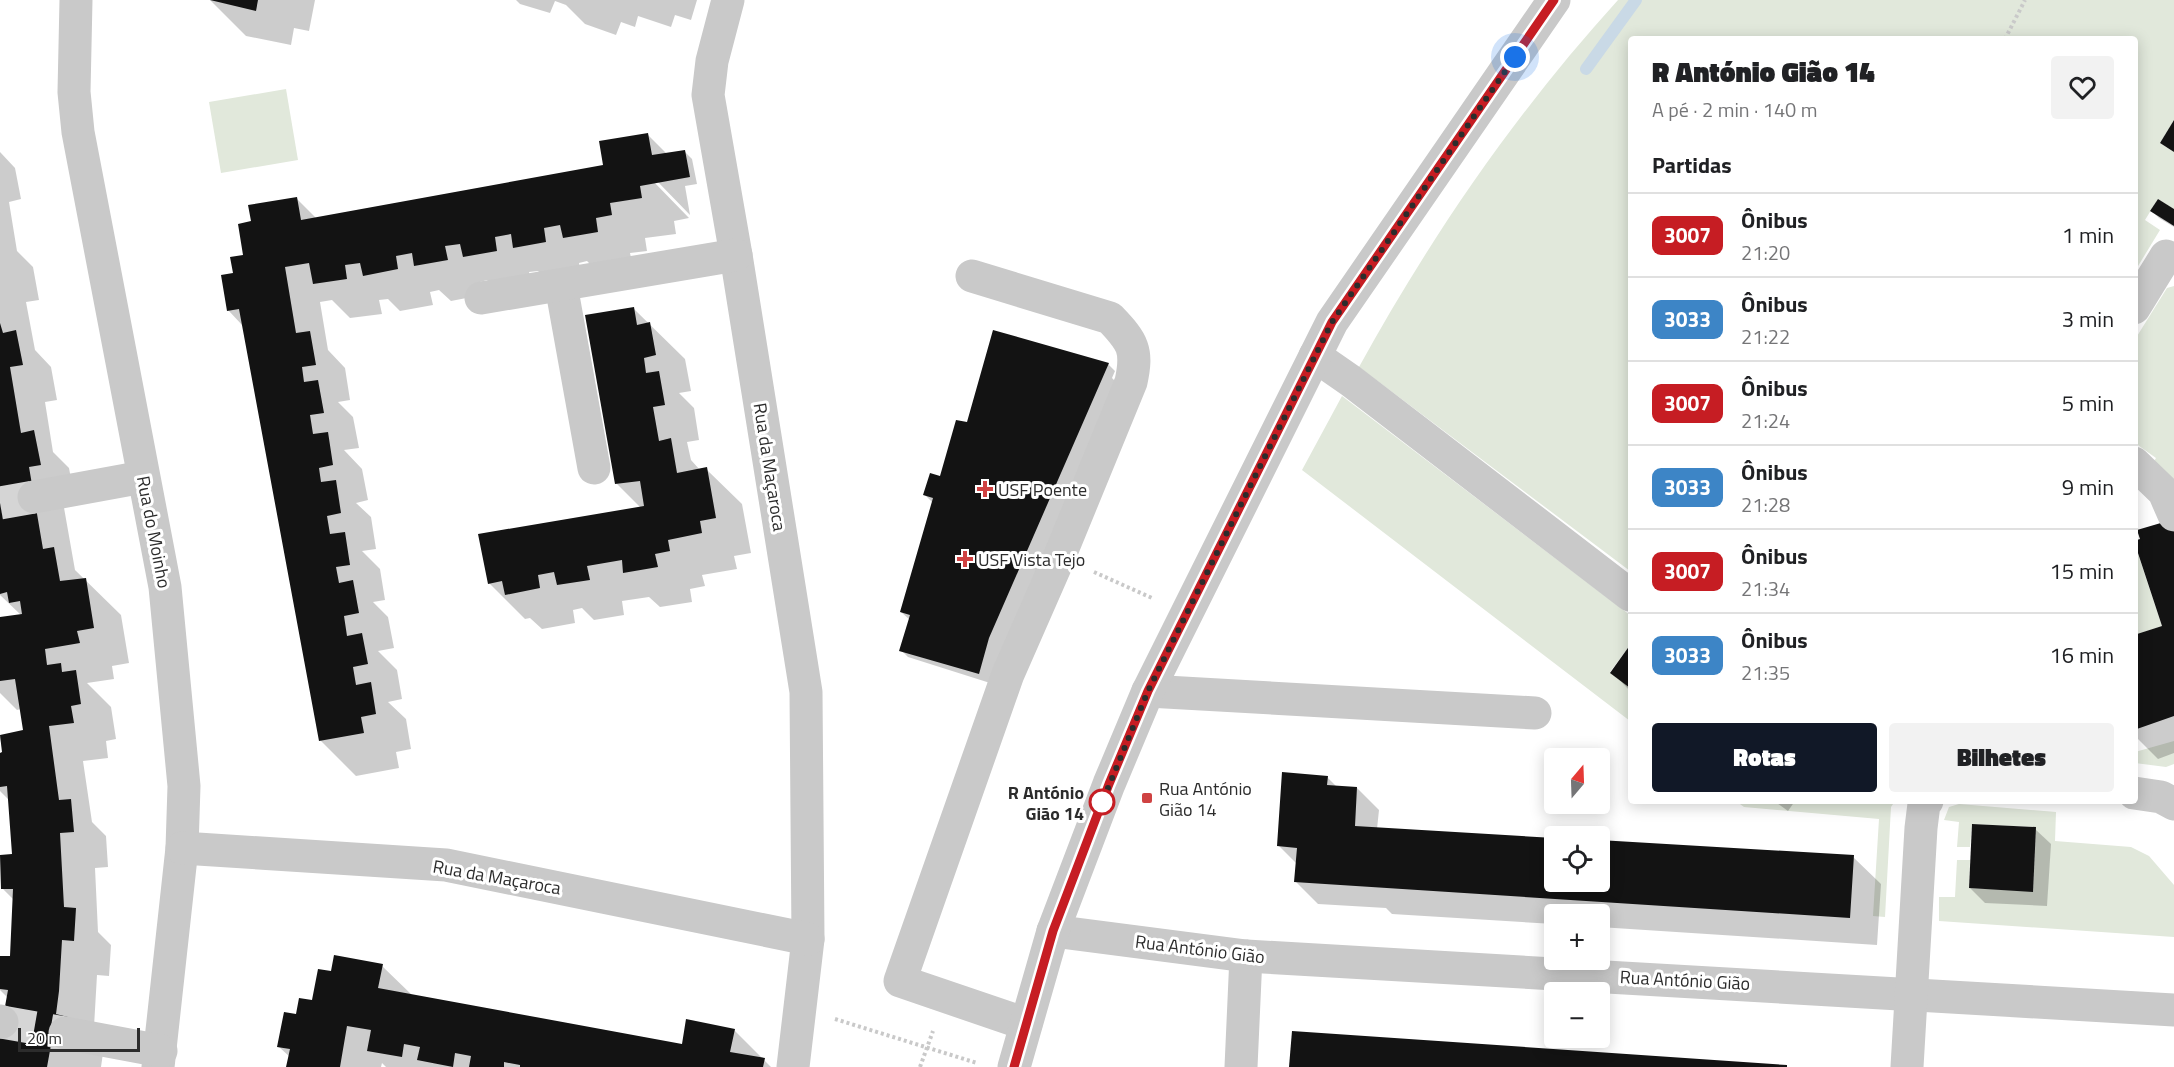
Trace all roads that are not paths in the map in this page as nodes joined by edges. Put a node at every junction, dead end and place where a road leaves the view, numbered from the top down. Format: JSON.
{"nodes":[{"id":1,"x":76,"y":0,"type":"edge"},
{"id":2,"x":728,"y":0,"type":"edge"},
{"id":3,"x":1554,"y":0,"type":"edge"},
{"id":4,"x":736,"y":255,"type":"junction"},
{"id":5,"x":2166,"y":256,"type":"dead end"},
{"id":6,"x":972,"y":276,"type":"dead end"},
{"id":7,"x":561,"y":285,"type":"junction"},
{"id":8,"x":481,"y":298,"type":"dead end"},
{"id":9,"x":2138,"y":302,"type":"edge"},
{"id":10,"x":1315,"y":356,"type":"junction"},
{"id":11,"x":2138,"y":467,"type":"edge"},
{"id":12,"x":594,"y":468,"type":"dead end"},
{"id":13,"x":143,"y":477,"type":"junction"},
{"id":14,"x":34,"y":497,"type":"tunnel mouth"},
{"id":15,"x":2174,"y":515,"type":"edge"},
{"id":16,"x":1628,"y":594,"type":"edge"},
{"id":17,"x":1148,"y":691,"type":"junction"},
{"id":18,"x":1535,"y":713,"type":"dead end"},
{"id":19,"x":2138,"y":794,"type":"edge"},
{"id":20,"x":1924,"y":804,"type":"edge"},
{"id":21,"x":2174,"y":804,"type":"edge"},
{"id":22,"x":182,"y":848,"type":"junction"},
{"id":23,"x":1053,"y":931,"type":"junction"},
{"id":24,"x":808,"y":939,"type":"junction"},
{"id":25,"x":1246,"y":956,"type":"junction"},
{"id":26,"x":1911,"y":993,"type":"junction"},
{"id":27,"x":2174,"y":1010,"type":"edge"},
{"id":28,"x":1026,"y":1023,"type":"junction"},
{"id":29,"x":65,"y":1033,"type":"tunnel mouth"},
{"id":30,"x":159,"y":1059,"type":"edge"},
{"id":31,"x":793,"y":1067,"type":"edge"},
{"id":32,"x":1014,"y":1067,"type":"edge"},
{"id":33,"x":1241,"y":1067,"type":"edge"},
{"id":34,"x":1907,"y":1067,"type":"edge"}],
"edges":[{"from":1,"to":13,"type":"street","name":"Rua do Moinho"},
{"from":2,"to":4,"type":"street","name":"Rua da Maçaroca"},
{"from":3,"to":10,"type":"street"},
{"from":4,"to":7,"type":"street"},
{"from":4,"to":24,"type":"street","name":"Rua da Maçaroca"},
{"from":5,"to":9,"type":"street"},
{"from":6,"to":28,"type":"street"},
{"from":7,"to":8,"type":"street"},
{"from":7,"to":12,"type":"street"},
{"from":10,"to":16,"type":"street"},
{"from":10,"to":17,"type":"street"},
{"from":11,"to":15,"type":"street"},
{"from":13,"to":14,"type":"street"},
{"from":13,"to":22,"type":"street","name":"Rua do Moinho"},
{"from":17,"to":18,"type":"street"},
{"from":17,"to":23,"type":"street"},
{"from":19,"to":21,"type":"street"},
{"from":20,"to":26,"type":"street"},
{"from":22,"to":24,"type":"street","name":"Rua da Maçaroca"},
{"from":22,"to":30,"type":"street","name":"Rua do Moinho"},
{"from":23,"to":25,"type":"street","name":"Rua António Gião"},
{"from":23,"to":28,"type":"street"},
{"from":24,"to":31,"type":"street","name":"Rua da Maçaroca"},
{"from":25,"to":26,"type":"street","name":"Rua António Gião"},
{"from":25,"to":33,"type":"street"},
{"from":26,"to":27,"type":"street","name":"Rua António Gião"},
{"from":26,"to":34,"type":"street"},
{"from":28,"to":32,"type":"street"},
{"from":29,"to":30,"type":"street"}]}
